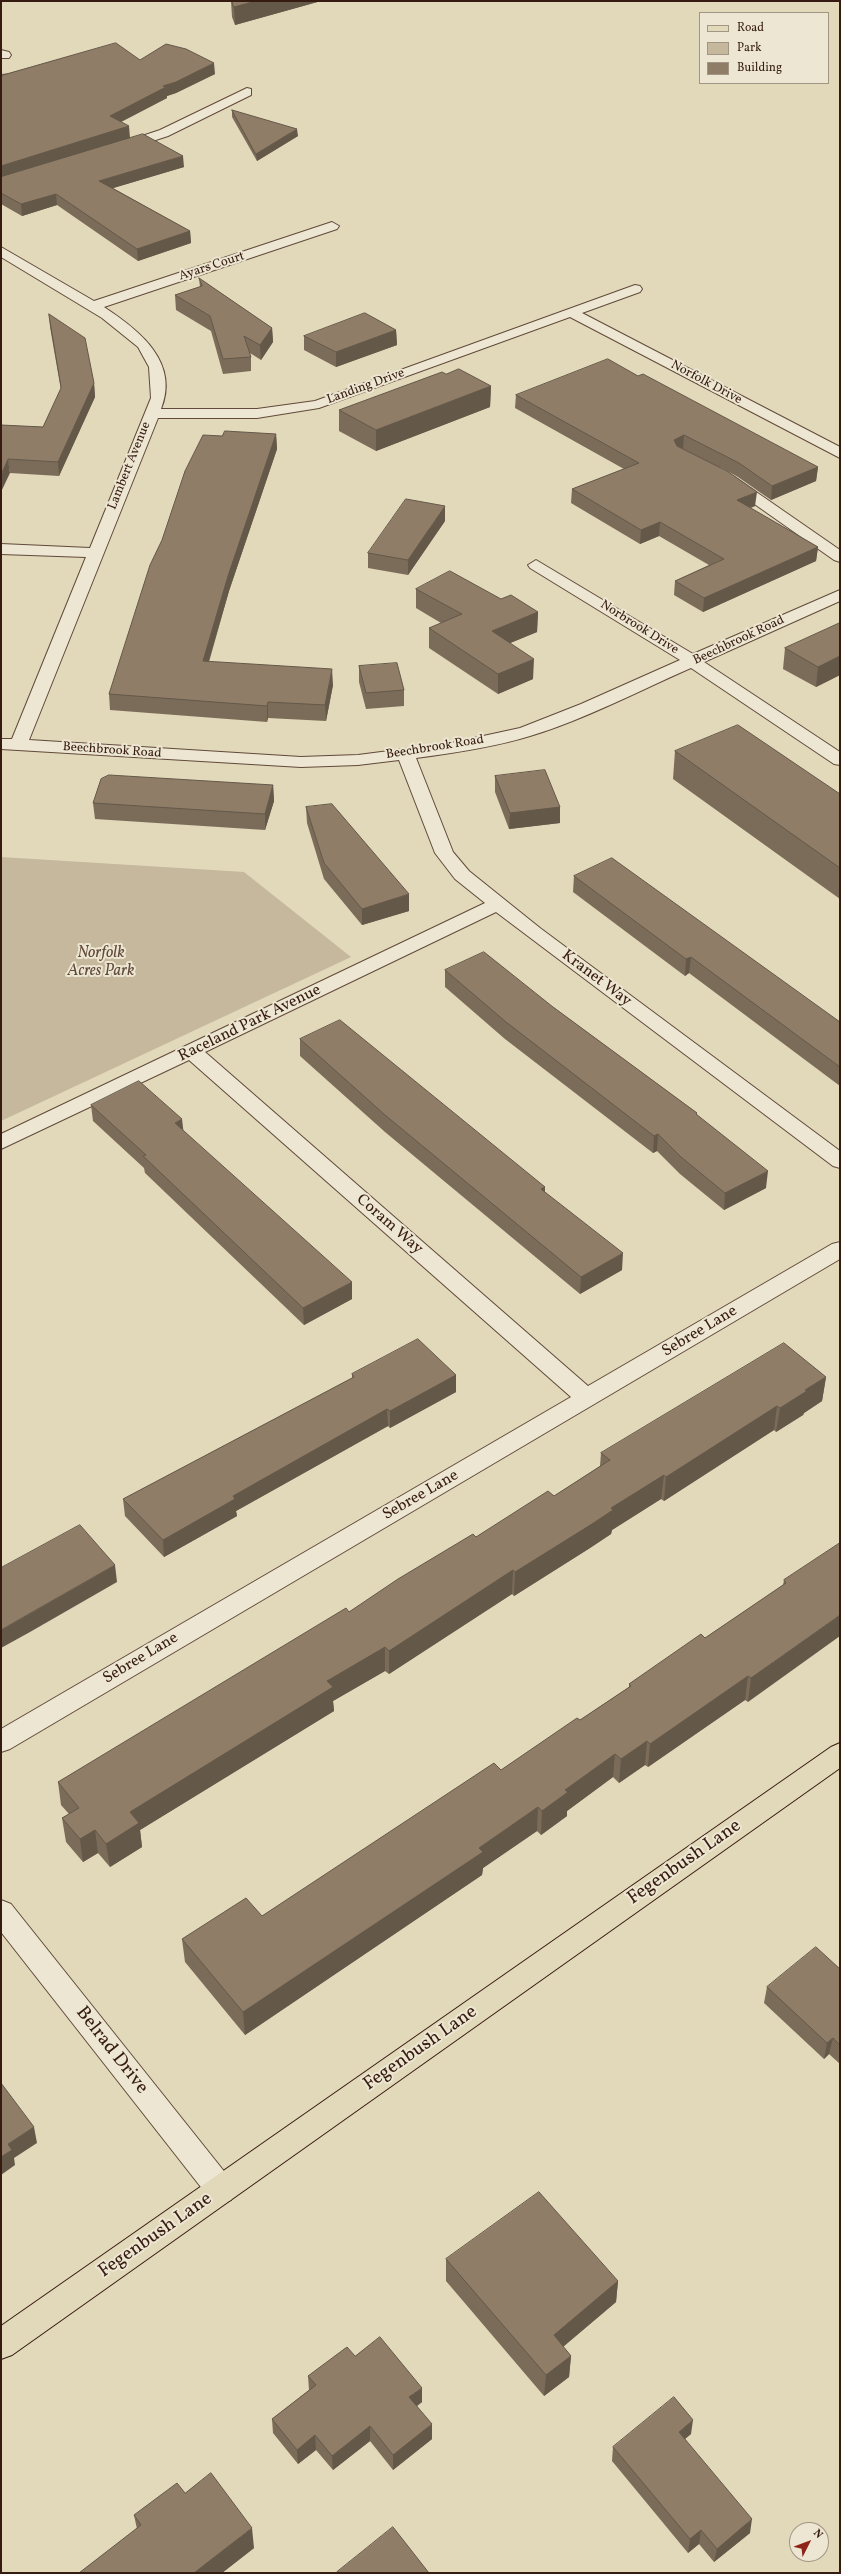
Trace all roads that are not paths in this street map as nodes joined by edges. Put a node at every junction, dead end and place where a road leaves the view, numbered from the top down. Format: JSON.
{"nodes":[{"id":1,"x":247,"y":92,"type":"dead end"},
{"id":2,"x":112,"y":150,"type":"edge"},
{"id":3,"x":332,"y":226,"type":"dead end"},
{"id":4,"x":1,"y":251,"type":"edge"},
{"id":5,"x":635,"y":289,"type":"dead end"},
{"id":6,"x":91,"y":306,"type":"junction"},
{"id":7,"x":572,"y":313,"type":"junction"},
{"id":8,"x":151,"y":413,"type":"junction"},
{"id":9,"x":840,"y":453,"type":"edge"},
{"id":10,"x":717,"y":474,"type":"edge"},
{"id":11,"x":1,"y":549,"type":"edge"},
{"id":12,"x":95,"y":553,"type":"junction"},
{"id":13,"x":840,"y":557,"type":"edge"},
{"id":14,"x":536,"y":565,"type":"dead end"},
{"id":15,"x":840,"y":595,"type":"edge"},
{"id":16,"x":693,"y":662,"type":"junction"},
{"id":17,"x":9,"y":744,"type":"edge"},
{"id":18,"x":406,"y":754,"type":"junction"},
{"id":19,"x":840,"y":760,"type":"edge"},
{"id":20,"x":498,"y":904,"type":"junction"},
{"id":21,"x":192,"y":1052,"type":"junction"},
{"id":22,"x":1,"y":1142,"type":"edge"},
{"id":23,"x":840,"y":1161,"type":"edge"},
{"id":24,"x":840,"y":1249,"type":"edge"},
{"id":25,"x":587,"y":1398,"type":"junction"},
{"id":26,"x":1,"y":1742,"type":"edge"},
{"id":27,"x":840,"y":1754,"type":"edge"},
{"id":28,"x":1,"y":1912,"type":"edge"},
{"id":29,"x":221,"y":2190,"type":"junction"},
{"id":30,"x":1,"y":2344,"type":"edge"}],
"edges":[{"from":1,"to":2,"type":"street"},
{"from":3,"to":6,"type":"street","name":"Ayars Court"},
{"from":4,"to":6,"type":"street","name":"Lambert Avenue"},
{"from":5,"to":7,"type":"street","name":"Landing Drive"},
{"from":6,"to":8,"type":"street","name":"Lambert Avenue"},
{"from":7,"to":8,"type":"street","name":"Landing Drive"},
{"from":7,"to":9,"type":"street","name":"Norfolk Drive"},
{"from":8,"to":12,"type":"street","name":"Lambert Avenue"},
{"from":10,"to":13,"type":"street"},
{"from":11,"to":12,"type":"street"},
{"from":12,"to":17,"type":"street","name":"Lambert Avenue"},
{"from":14,"to":16,"type":"street","name":"Norbrook Drive"},
{"from":15,"to":16,"type":"street","name":"Beechbrook Road"},
{"from":16,"to":18,"type":"street","name":"Beechbrook Road"},
{"from":16,"to":19,"type":"street","name":"Norbrook Drive"},
{"from":17,"to":18,"type":"street","name":"Beechbrook Road"},
{"from":18,"to":20,"type":"street","name":"Kranet Way"},
{"from":20,"to":21,"type":"street","name":"Raceland Park Avenue"},
{"from":20,"to":23,"type":"street","name":"Kranet Way"},
{"from":21,"to":22,"type":"street","name":"Raceland Park Avenue"},
{"from":21,"to":25,"type":"street","name":"Coram Way"},
{"from":24,"to":25,"type":"street","name":"Sebree Lane"},
{"from":25,"to":26,"type":"street","name":"Sebree Lane"},
{"from":27,"to":29,"type":"main road","name":"Fegenbush Lane"},
{"from":28,"to":29,"type":"street","name":"Belrad Drive"},
{"from":29,"to":30,"type":"main road","name":"Fegenbush Lane"}]}
